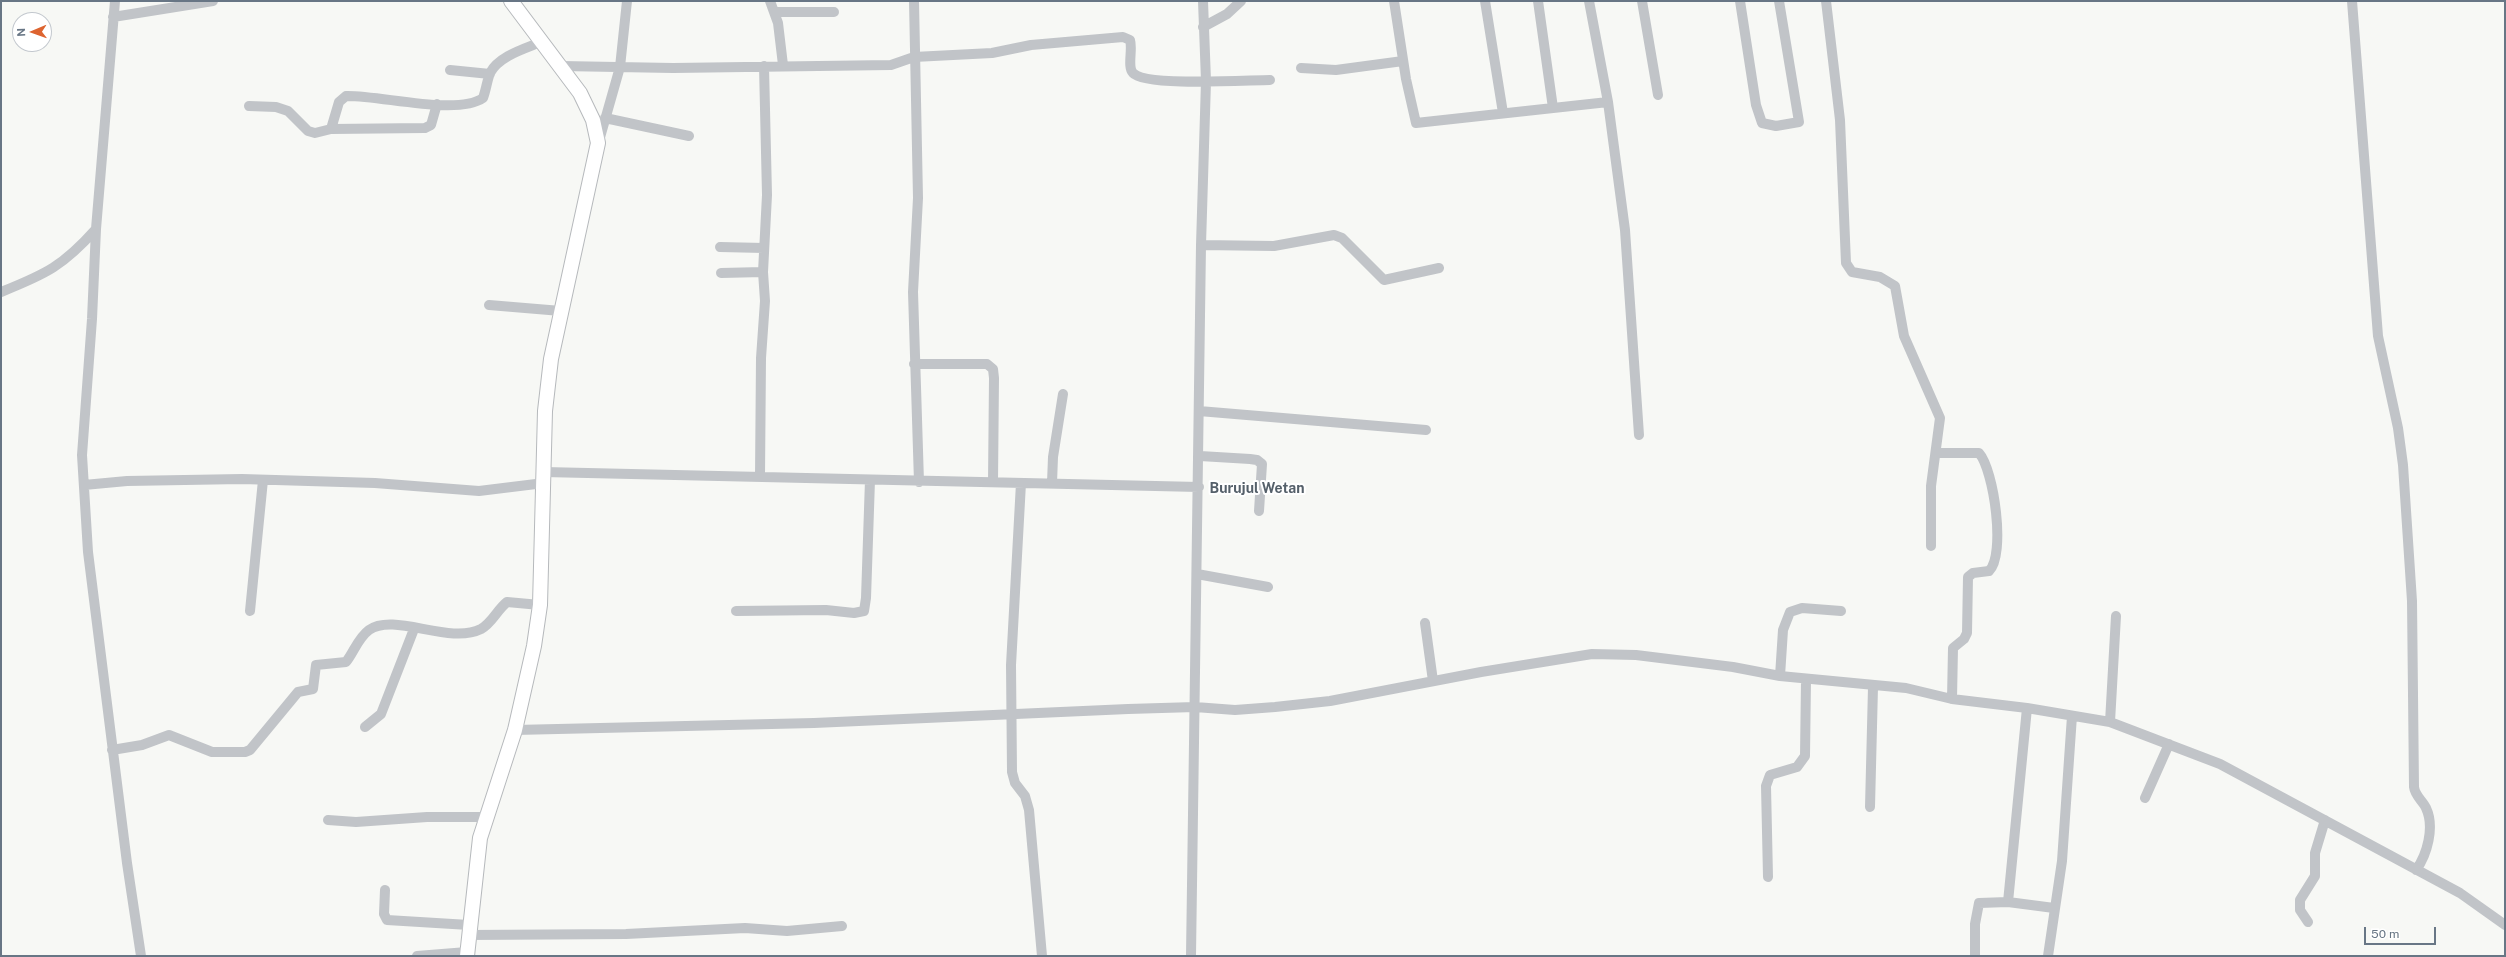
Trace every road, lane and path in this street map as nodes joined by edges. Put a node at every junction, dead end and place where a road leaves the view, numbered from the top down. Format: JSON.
{"nodes":[{"id":1,"x":114,"y":1,"type":"edge"},
{"id":2,"x":213,"y":1,"type":"edge"},
{"id":3,"x":511,"y":1,"type":"edge"},
{"id":4,"x":627,"y":1,"type":"edge"},
{"id":5,"x":770,"y":1,"type":"edge"},
{"id":6,"x":914,"y":1,"type":"edge"},
{"id":7,"x":1203,"y":1,"type":"edge"},
{"id":8,"x":1241,"y":1,"type":"edge"},
{"id":9,"x":1394,"y":1,"type":"edge"},
{"id":10,"x":1485,"y":1,"type":"edge"},
{"id":11,"x":1538,"y":1,"type":"edge"},
{"id":12,"x":1589,"y":1,"type":"edge"},
{"id":13,"x":1642,"y":1,"type":"edge"},
{"id":14,"x":1740,"y":1,"type":"edge"},
{"id":15,"x":1779,"y":1,"type":"edge"},
{"id":16,"x":1826,"y":1,"type":"edge"},
{"id":17,"x":2352,"y":1,"type":"edge"},
{"id":18,"x":775,"y":12,"type":"junction"},
{"id":19,"x":834,"y":12,"type":"dead end"},
{"id":20,"x":113,"y":17,"type":"junction"},
{"id":21,"x":1203,"y":26,"type":"junction"},
{"id":22,"x":541,"y":42,"type":"junction"},
{"id":23,"x":914,"y":57,"type":"junction"},
{"id":24,"x":1403,"y":61,"type":"junction"},
{"id":25,"x":783,"y":65,"type":"junction"},
{"id":26,"x":561,"y":66,"type":"junction"},
{"id":27,"x":764,"y":66,"type":"junction"},
{"id":28,"x":620,"y":67,"type":"junction"},
{"id":29,"x":1301,"y":68,"type":"dead end"},
{"id":30,"x":450,"y":70,"type":"dead end"},
{"id":31,"x":490,"y":74,"type":"junction"},
{"id":32,"x":1270,"y":80,"type":"dead end"},
{"id":33,"x":1206,"y":81,"type":"junction"},
{"id":34,"x":1658,"y":95,"type":"dead end"},
{"id":35,"x":1608,"y":102,"type":"junction"},
{"id":36,"x":437,"y":104,"type":"junction"},
{"id":37,"x":249,"y":106,"type":"dead end"},
{"id":38,"x":1552,"y":108,"type":"junction"},
{"id":39,"x":1503,"y":113,"type":"junction"},
{"id":40,"x":605,"y":118,"type":"junction"},
{"id":41,"x":330,"y":129,"type":"junction"},
{"id":42,"x":690,"y":136,"type":"dead end"},
{"id":43,"x":598,"y":143,"type":"junction"},
{"id":44,"x":96,"y":229,"type":"junction"},
{"id":45,"x":1201,"y":245,"type":"junction"},
{"id":46,"x":720,"y":247,"type":"dead end"},
{"id":47,"x":764,"y":248,"type":"junction"},
{"id":48,"x":1439,"y":268,"type":"dead end"},
{"id":49,"x":763,"y":272,"type":"junction"},
{"id":50,"x":721,"y":273,"type":"dead end"},
{"id":51,"x":1,"y":292,"type":"edge"},
{"id":52,"x":489,"y":305,"type":"dead end"},
{"id":53,"x":561,"y":311,"type":"junction"},
{"id":54,"x":914,"y":364,"type":"junction"},
{"id":55,"x":1063,"y":394,"type":"dead end"},
{"id":56,"x":1199,"y":411,"type":"junction"},
{"id":57,"x":1426,"y":430,"type":"dead end"},
{"id":58,"x":1639,"y":435,"type":"dead end"},
{"id":59,"x":1937,"y":452,"type":"junction"},
{"id":60,"x":1200,"y":456,"type":"junction"},
{"id":61,"x":760,"y":476,"type":"junction"},
{"id":62,"x":544,"y":478,"type":"junction"},
{"id":63,"x":263,"y":480,"type":"junction"},
{"id":64,"x":870,"y":480,"type":"junction"},
{"id":65,"x":918,"y":482,"type":"junction"},
{"id":66,"x":993,"y":482,"type":"junction"},
{"id":67,"x":1021,"y":483,"type":"junction"},
{"id":68,"x":1052,"y":483,"type":"junction"},
{"id":69,"x":84,"y":485,"type":"junction"},
{"id":70,"x":1199,"y":487,"type":"junction"},
{"id":71,"x":1259,"y":511,"type":"dead end"},
{"id":72,"x":1931,"y":546,"type":"dead end"},
{"id":73,"x":1197,"y":574,"type":"junction"},
{"id":74,"x":1268,"y":587,"type":"dead end"},
{"id":75,"x":540,"y":605,"type":"junction"},
{"id":76,"x":250,"y":611,"type":"dead end"},
{"id":77,"x":736,"y":611,"type":"dead end"},
{"id":78,"x":1841,"y":611,"type":"dead end"},
{"id":79,"x":2116,"y":616,"type":"dead end"},
{"id":80,"x":1425,"y":623,"type":"dead end"},
{"id":81,"x":414,"y":629,"type":"junction"},
{"id":82,"x":1780,"y":676,"type":"junction"},
{"id":83,"x":1806,"y":680,"type":"junction"},
{"id":84,"x":1433,"y":681,"type":"junction"},
{"id":85,"x":1873,"y":687,"type":"junction"},
{"id":86,"x":1952,"y":699,"type":"junction"},
{"id":87,"x":1195,"y":707,"type":"junction"},
{"id":88,"x":2027,"y":708,"type":"junction"},
{"id":89,"x":1011,"y":714,"type":"junction"},
{"id":90,"x":2072,"y":716,"type":"junction"},
{"id":91,"x":2110,"y":722,"type":"junction"},
{"id":92,"x":365,"y":727,"type":"dead end"},
{"id":93,"x":515,"y":730,"type":"junction"},
{"id":94,"x":2169,"y":744,"type":"junction"},
{"id":95,"x":112,"y":750,"type":"junction"},
{"id":96,"x":2145,"y":798,"type":"dead end"},
{"id":97,"x":1870,"y":807,"type":"dead end"},
{"id":98,"x":487,"y":817,"type":"junction"},
{"id":99,"x":328,"y":820,"type":"dead end"},
{"id":100,"x":2325,"y":820,"type":"junction"},
{"id":101,"x":2416,"y":870,"type":"junction"},
{"id":102,"x":1768,"y":877,"type":"dead end"},
{"id":103,"x":385,"y":890,"type":"dead end"},
{"id":104,"x":2008,"y":902,"type":"junction"},
{"id":105,"x":2054,"y":908,"type":"junction"},
{"id":106,"x":2308,"y":922,"type":"dead end"},
{"id":107,"x":2505,"y":925,"type":"edge"},
{"id":108,"x":842,"y":926,"type":"dead end"},
{"id":109,"x":468,"y":930,"type":"junction"},
{"id":110,"x":467,"y":954,"type":"edge"},
{"id":111,"x":141,"y":956,"type":"edge"},
{"id":112,"x":417,"y":956,"type":"edge"},
{"id":113,"x":1042,"y":956,"type":"edge"},
{"id":114,"x":1192,"y":956,"type":"edge"},
{"id":115,"x":1974,"y":956,"type":"edge"},
{"id":116,"x":2048,"y":956,"type":"edge"}],
"edges":[{"from":1,"to":20,"type":"street"},
{"from":2,"to":20,"type":"street"},
{"from":3,"to":22,"type":"highway"},
{"from":4,"to":28,"type":"street"},
{"from":5,"to":18,"type":"street"},
{"from":6,"to":23,"type":"street"},
{"from":7,"to":21,"type":"street"},
{"from":8,"to":21,"type":"street"},
{"from":9,"to":24,"type":"street"},
{"from":10,"to":39,"type":"street"},
{"from":11,"to":38,"type":"street"},
{"from":12,"to":35,"type":"street"},
{"from":13,"to":34,"type":"street"},
{"from":14,"to":15,"type":"street"},
{"from":16,"to":59,"type":"street"},
{"from":17,"to":101,"type":"street"},
{"from":18,"to":19,"type":"street"},
{"from":18,"to":25,"type":"street"},
{"from":20,"to":44,"type":"street"},
{"from":21,"to":33,"type":"street"},
{"from":22,"to":26,"type":"highway"},
{"from":22,"to":31,"type":"street"},
{"from":23,"to":25,"type":"street"},
{"from":23,"to":33,"type":"street"},
{"from":23,"to":54,"type":"street"},
{"from":24,"to":29,"type":"street"},
{"from":24,"to":39,"type":"street"},
{"from":25,"to":27,"type":"street"},
{"from":26,"to":28,"type":"street"},
{"from":26,"to":43,"type":"highway"},
{"from":27,"to":28,"type":"street"},
{"from":27,"to":47,"type":"street"},
{"from":28,"to":40,"type":"street"},
{"from":30,"to":31,"type":"street"},
{"from":31,"to":36,"type":"street"},
{"from":32,"to":33,"type":"street"},
{"from":33,"to":45,"type":"street"},
{"from":35,"to":38,"type":"street"},
{"from":35,"to":58,"type":"street"},
{"from":36,"to":41,"type":"street"},
{"from":36,"to":41,"type":"street"},
{"from":37,"to":41,"type":"street"},
{"from":38,"to":39,"type":"street"},
{"from":40,"to":42,"type":"street"},
{"from":40,"to":43,"type":"street"},
{"from":43,"to":53,"type":"highway"},
{"from":44,"to":51,"type":"street"},
{"from":44,"to":69,"type":"street"},
{"from":45,"to":48,"type":"street"},
{"from":45,"to":56,"type":"street"},
{"from":46,"to":47,"type":"street"},
{"from":47,"to":49,"type":"street"},
{"from":49,"to":50,"type":"street"},
{"from":49,"to":61,"type":"street"},
{"from":52,"to":53,"type":"street"},
{"from":53,"to":62,"type":"highway"},
{"from":54,"to":65,"type":"street"},
{"from":54,"to":66,"type":"street"},
{"from":55,"to":68,"type":"street"},
{"from":56,"to":57,"type":"street"},
{"from":56,"to":60,"type":"street"},
{"from":59,"to":72,"type":"street"},
{"from":59,"to":86,"type":"street"},
{"from":60,"to":70,"type":"street"},
{"from":60,"to":71,"type":"street"},
{"from":61,"to":62,"type":"street"},
{"from":61,"to":64,"type":"street"},
{"from":62,"to":63,"type":"street"},
{"from":62,"to":75,"type":"highway"},
{"from":63,"to":69,"type":"street"},
{"from":63,"to":76,"type":"street"},
{"from":64,"to":65,"type":"street"},
{"from":64,"to":77,"type":"street"},
{"from":65,"to":66,"type":"street"},
{"from":66,"to":67,"type":"street"},
{"from":67,"to":68,"type":"street"},
{"from":67,"to":89,"type":"street"},
{"from":68,"to":70,"type":"street"},
{"from":69,"to":95,"type":"street"},
{"from":70,"to":73,"type":"street"},
{"from":73,"to":74,"type":"street"},
{"from":73,"to":87,"type":"street"},
{"from":75,"to":81,"type":"street"},
{"from":75,"to":93,"type":"highway"},
{"from":78,"to":82,"type":"street"},
{"from":79,"to":91,"type":"street"},
{"from":80,"to":84,"type":"street"},
{"from":81,"to":92,"type":"street"},
{"from":81,"to":95,"type":"street"},
{"from":82,"to":83,"type":"street"},
{"from":82,"to":84,"type":"street"},
{"from":83,"to":85,"type":"street"},
{"from":83,"to":102,"type":"street"},
{"from":84,"to":87,"type":"street"},
{"from":85,"to":86,"type":"street"},
{"from":85,"to":97,"type":"street"},
{"from":86,"to":88,"type":"street"},
{"from":87,"to":89,"type":"street"},
{"from":87,"to":114,"type":"street"},
{"from":88,"to":90,"type":"street"},
{"from":88,"to":104,"type":"street"},
{"from":89,"to":93,"type":"street"},
{"from":89,"to":113,"type":"street"},
{"from":90,"to":91,"type":"street"},
{"from":90,"to":105,"type":"street"},
{"from":91,"to":94,"type":"street"},
{"from":93,"to":98,"type":"highway"},
{"from":94,"to":96,"type":"street"},
{"from":94,"to":100,"type":"street"},
{"from":95,"to":111,"type":"street"},
{"from":98,"to":99,"type":"street"},
{"from":98,"to":109,"type":"highway"},
{"from":100,"to":101,"type":"street"},
{"from":100,"to":106,"type":"street"},
{"from":101,"to":107,"type":"street"},
{"from":103,"to":109,"type":"street"},
{"from":104,"to":105,"type":"street"},
{"from":104,"to":115,"type":"street"},
{"from":105,"to":116,"type":"street"},
{"from":108,"to":109,"type":"street"},
{"from":109,"to":110,"type":"highway"},
{"from":110,"to":112,"type":"street"}]}
